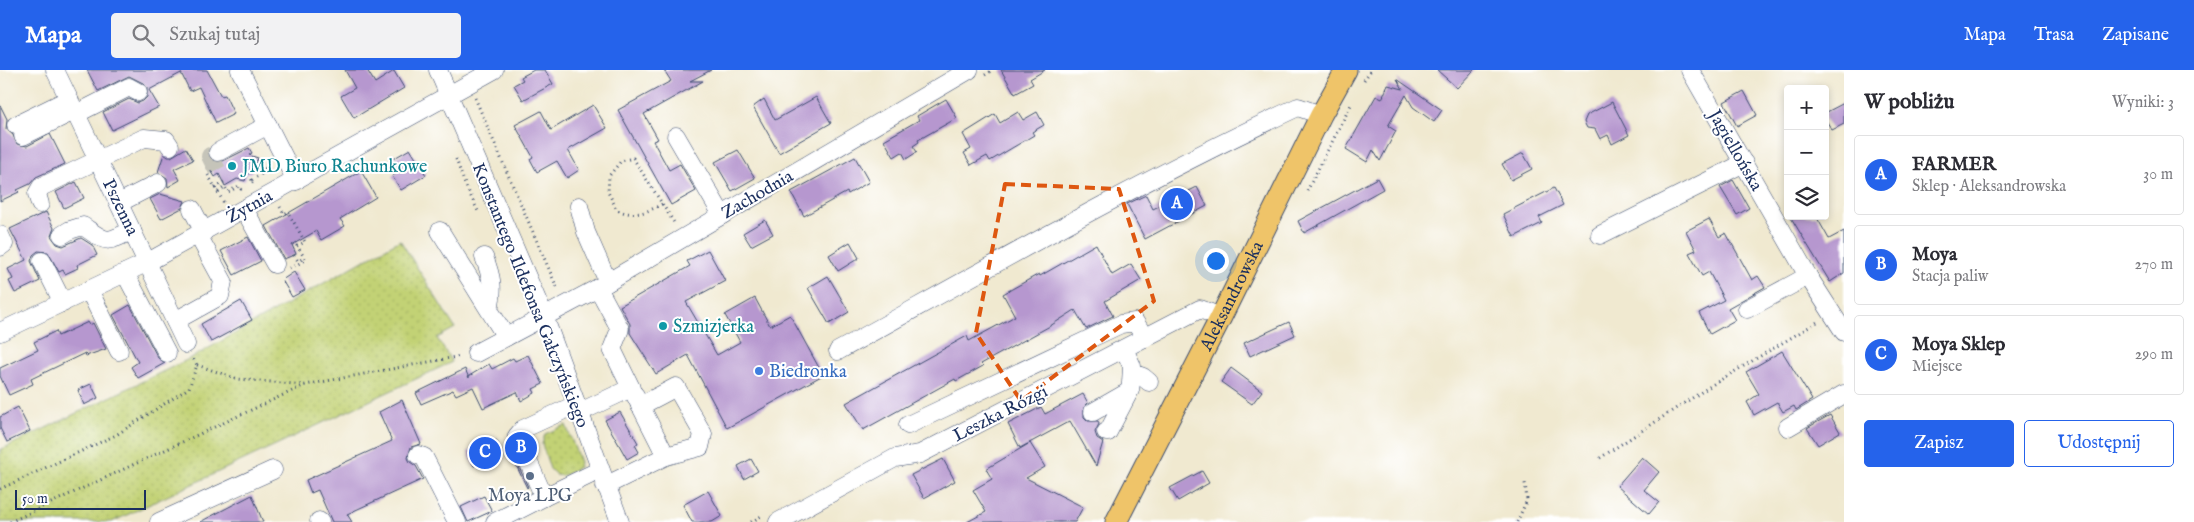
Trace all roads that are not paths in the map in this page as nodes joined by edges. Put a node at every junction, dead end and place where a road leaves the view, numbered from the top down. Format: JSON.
{"nodes":[{"id":1,"x":55,"y":70,"type":"edge"},
{"id":2,"x":240,"y":70,"type":"edge"},
{"id":3,"x":438,"y":70,"type":"edge"},
{"id":4,"x":494,"y":70,"type":"edge"},
{"id":5,"x":970,"y":70,"type":"edge"},
{"id":6,"x":1346,"y":70,"type":"edge"},
{"id":7,"x":1690,"y":70,"type":"edge"},
{"id":8,"x":138,"y":92,"type":"dead end"},
{"id":9,"x":449,"y":96,"type":"junction"},
{"id":10,"x":73,"y":108,"type":"junction"},
{"id":11,"x":1321,"y":114,"type":"junction"},
{"id":12,"x":19,"y":130,"type":"dead end"},
{"id":13,"x":270,"y":130,"type":"junction"},
{"id":14,"x":676,"y":136,"type":"dead end"},
{"id":15,"x":170,"y":146,"type":"dead end"},
{"id":16,"x":218,"y":152,"type":"dead end"},
{"id":17,"x":252,"y":156,"type":"road end"},
{"id":18,"x":98,"y":160,"type":"junction"},
{"id":19,"x":1744,"y":163,"type":"junction"},
{"id":20,"x":294,"y":177,"type":"junction"},
{"id":21,"x":158,"y":183,"type":"dead end"},
{"id":22,"x":119,"y":203,"type":"junction"},
{"id":23,"x":40,"y":204,"type":"dead end"},
{"id":24,"x":579,"y":206,"type":"dead end"},
{"id":25,"x":192,"y":209,"type":"dead end"},
{"id":26,"x":244,"y":209,"type":"junction"},
{"id":27,"x":722,"y":215,"type":"junction"},
{"id":28,"x":132,"y":230,"type":"junction"},
{"id":29,"x":440,"y":231,"type":"dead end"},
{"id":30,"x":201,"y":233,"type":"junction"},
{"id":31,"x":0,"y":235,"type":"edge"},
{"id":32,"x":62,"y":235,"type":"dead end"},
{"id":33,"x":1600,"y":235,"type":"dead end"},
{"id":34,"x":0,"y":246,"type":"edge"},
{"id":35,"x":484,"y":257,"type":"dead end"},
{"id":36,"x":42,"y":261,"type":"dead end"},
{"id":37,"x":148,"y":262,"type":"junction"},
{"id":38,"x":275,"y":264,"type":"road end"},
{"id":39,"x":125,"y":273,"type":"junction"},
{"id":40,"x":1808,"y":276,"type":"junction"},
{"id":41,"x":603,"y":285,"type":"junction"},
{"id":42,"x":88,"y":290,"type":"junction"},
{"id":43,"x":63,"y":302,"type":"junction"},
{"id":44,"x":489,"y":309,"type":"junction"},
{"id":45,"x":1747,"y":309,"type":"dead end"},
{"id":46,"x":544,"y":316,"type":"junction"},
{"id":47,"x":1221,"y":317,"type":"junction"},
{"id":48,"x":175,"y":321,"type":"junction"},
{"id":49,"x":0,"y":332,"type":"edge"},
{"id":50,"x":1844,"y":332,"type":"edge"},
{"id":51,"x":506,"y":337,"type":"junction"},
{"id":52,"x":1144,"y":338,"type":"junction"},
{"id":53,"x":186,"y":344,"type":"road end"},
{"id":54,"x":1124,"y":349,"type":"junction"},
{"id":55,"x":118,"y":351,"type":"dead end"},
{"id":56,"x":838,"y":351,"type":"dead end"},
{"id":57,"x":167,"y":353,"type":"dead end"},
{"id":58,"x":476,"y":353,"type":"road end"},
{"id":59,"x":1132,"y":373,"type":"junction"},
{"id":60,"x":1149,"y":382,"type":"dead end"},
{"id":61,"x":631,"y":388,"type":"junction"},
{"id":62,"x":1128,"y":392,"type":"junction"},
{"id":63,"x":1844,"y":394,"type":"edge"},
{"id":64,"x":640,"y":406,"type":"junction"},
{"id":65,"x":578,"y":408,"type":"junction"},
{"id":66,"x":1093,"y":412,"type":"dead end"},
{"id":67,"x":908,"y":425,"type":"dead end"},
{"id":68,"x":1788,"y":427,"type":"dead end"},
{"id":69,"x":1106,"y":432,"type":"dead end"},
{"id":70,"x":418,"y":455,"type":"dead end"},
{"id":71,"x":666,"y":456,"type":"junction"},
{"id":72,"x":273,"y":470,"type":"dead end"},
{"id":73,"x":603,"y":478,"type":"junction"},
{"id":74,"x":544,"y":497,"type":"junction"},
{"id":75,"x":786,"y":520,"type":"edge"},
{"id":76,"x":159,"y":522,"type":"edge"},
{"id":77,"x":456,"y":522,"type":"edge"},
{"id":78,"x":495,"y":522,"type":"edge"},
{"id":79,"x":620,"y":522,"type":"edge"},
{"id":80,"x":1116,"y":522,"type":"edge"}],
"edges":[{"from":1,"to":10,"type":"street","name":"Pszenna"},
{"from":2,"to":13,"type":"street"},
{"from":3,"to":9,"type":"street","name":"Konstantego Ildefonsa Gałczyńskiego"},
{"from":4,"to":9,"type":"street","name":"Żytnia"},
{"from":5,"to":27,"type":"street","name":"Zachodnia"},
{"from":6,"to":11,"type":"main road","name":"Aleksandrowska"},
{"from":7,"to":19,"type":"street","name":"Jagiellońska"},
{"from":8,"to":10,"type":"street"},
{"from":9,"to":20,"type":"street","name":"Żytnia"},
{"from":9,"to":46,"type":"street","name":"Konstantego Ildefonsa Gałczyńskiego"},
{"from":10,"to":12,"type":"street"},
{"from":10,"to":18,"type":"street","name":"Pszenna"},
{"from":11,"to":47,"type":"main road","name":"Aleksandrowska"},
{"from":11,"to":56,"type":"street"},
{"from":13,"to":16,"type":"street"},
{"from":13,"to":17,"type":"street"},
{"from":13,"to":20,"type":"street"},
{"from":14,"to":27,"type":"street"},
{"from":15,"to":18,"type":"street"},
{"from":18,"to":22,"type":"street","name":"Pszenna"},
{"from":18,"to":23,"type":"street"},
{"from":19,"to":33,"type":"street"},
{"from":19,"to":40,"type":"street","name":"Jagiellońska"},
{"from":20,"to":26,"type":"street","name":"Żytnia"},
{"from":21,"to":22,"type":"street"},
{"from":22,"to":28,"type":"street","name":"Pszenna"},
{"from":24,"to":41,"type":"street"},
{"from":25,"to":30,"type":"street"},
{"from":26,"to":30,"type":"street","name":"Żytnia"},
{"from":26,"to":38,"type":"street"},
{"from":27,"to":41,"type":"street","name":"Zachodnia"},
{"from":28,"to":32,"type":"street"},
{"from":28,"to":37,"type":"street","name":"Pszenna"},
{"from":29,"to":44,"type":"street"},
{"from":30,"to":37,"type":"street","name":"Żytnia"},
{"from":30,"to":48,"type":"street"},
{"from":31,"to":34,"type":"street"},
{"from":35,"to":44,"type":"street"},
{"from":36,"to":43,"type":"street"},
{"from":37,"to":39,"type":"street","name":"Żytnia"},
{"from":37,"to":48,"type":"street","name":"Pszenna"},
{"from":39,"to":42,"type":"street","name":"Żytnia"},
{"from":39,"to":57,"type":"street"},
{"from":40,"to":45,"type":"street"},
{"from":40,"to":50,"type":"street","name":"Jagiellońska"},
{"from":41,"to":46,"type":"street","name":"Zachodnia"},
{"from":41,"to":61,"type":"street"},
{"from":42,"to":43,"type":"street","name":"Żytnia"},
{"from":42,"to":55,"type":"street"},
{"from":43,"to":49,"type":"street","name":"Żytnia"},
{"from":44,"to":51,"type":"street"},
{"from":46,"to":51,"type":"street","name":"Zachodnia"},
{"from":46,"to":65,"type":"street","name":"Konstantego Ildefonsa Gałczyńskiego"},
{"from":47,"to":52,"type":"street","name":"Leszka Rózgi"},
{"from":47,"to":80,"type":"main road","name":"Aleksandrowska"},
{"from":48,"to":53,"type":"street","name":"Pszenna"},
{"from":51,"to":58,"type":"street","name":"Zachodnia"},
{"from":52,"to":54,"type":"street","name":"Leszka Rózgi"},
{"from":52,"to":67,"type":"street"},
{"from":54,"to":59,"type":"street"},
{"from":54,"to":75,"type":"street","name":"Leszka Rózgi"},
{"from":59,"to":60,"type":"street"},
{"from":59,"to":62,"type":"street"},
{"from":61,"to":64,"type":"street"},
{"from":61,"to":65,"type":"street"},
{"from":62,"to":66,"type":"street"},
{"from":62,"to":69,"type":"street"},
{"from":63,"to":68,"type":"street"},
{"from":64,"to":71,"type":"street"},
{"from":64,"to":71,"type":"street"},
{"from":65,"to":73,"type":"street","name":"Konstantego Ildefonsa Gałczyńskiego"},
{"from":65,"to":74,"type":"street"},
{"from":70,"to":77,"type":"street"},
{"from":71,"to":73,"type":"street"},
{"from":72,"to":76,"type":"street"},
{"from":73,"to":74,"type":"street"},
{"from":73,"to":79,"type":"street","name":"Konstantego Ildefonsa Gałczyńskiego"},
{"from":74,"to":78,"type":"street"}]}
